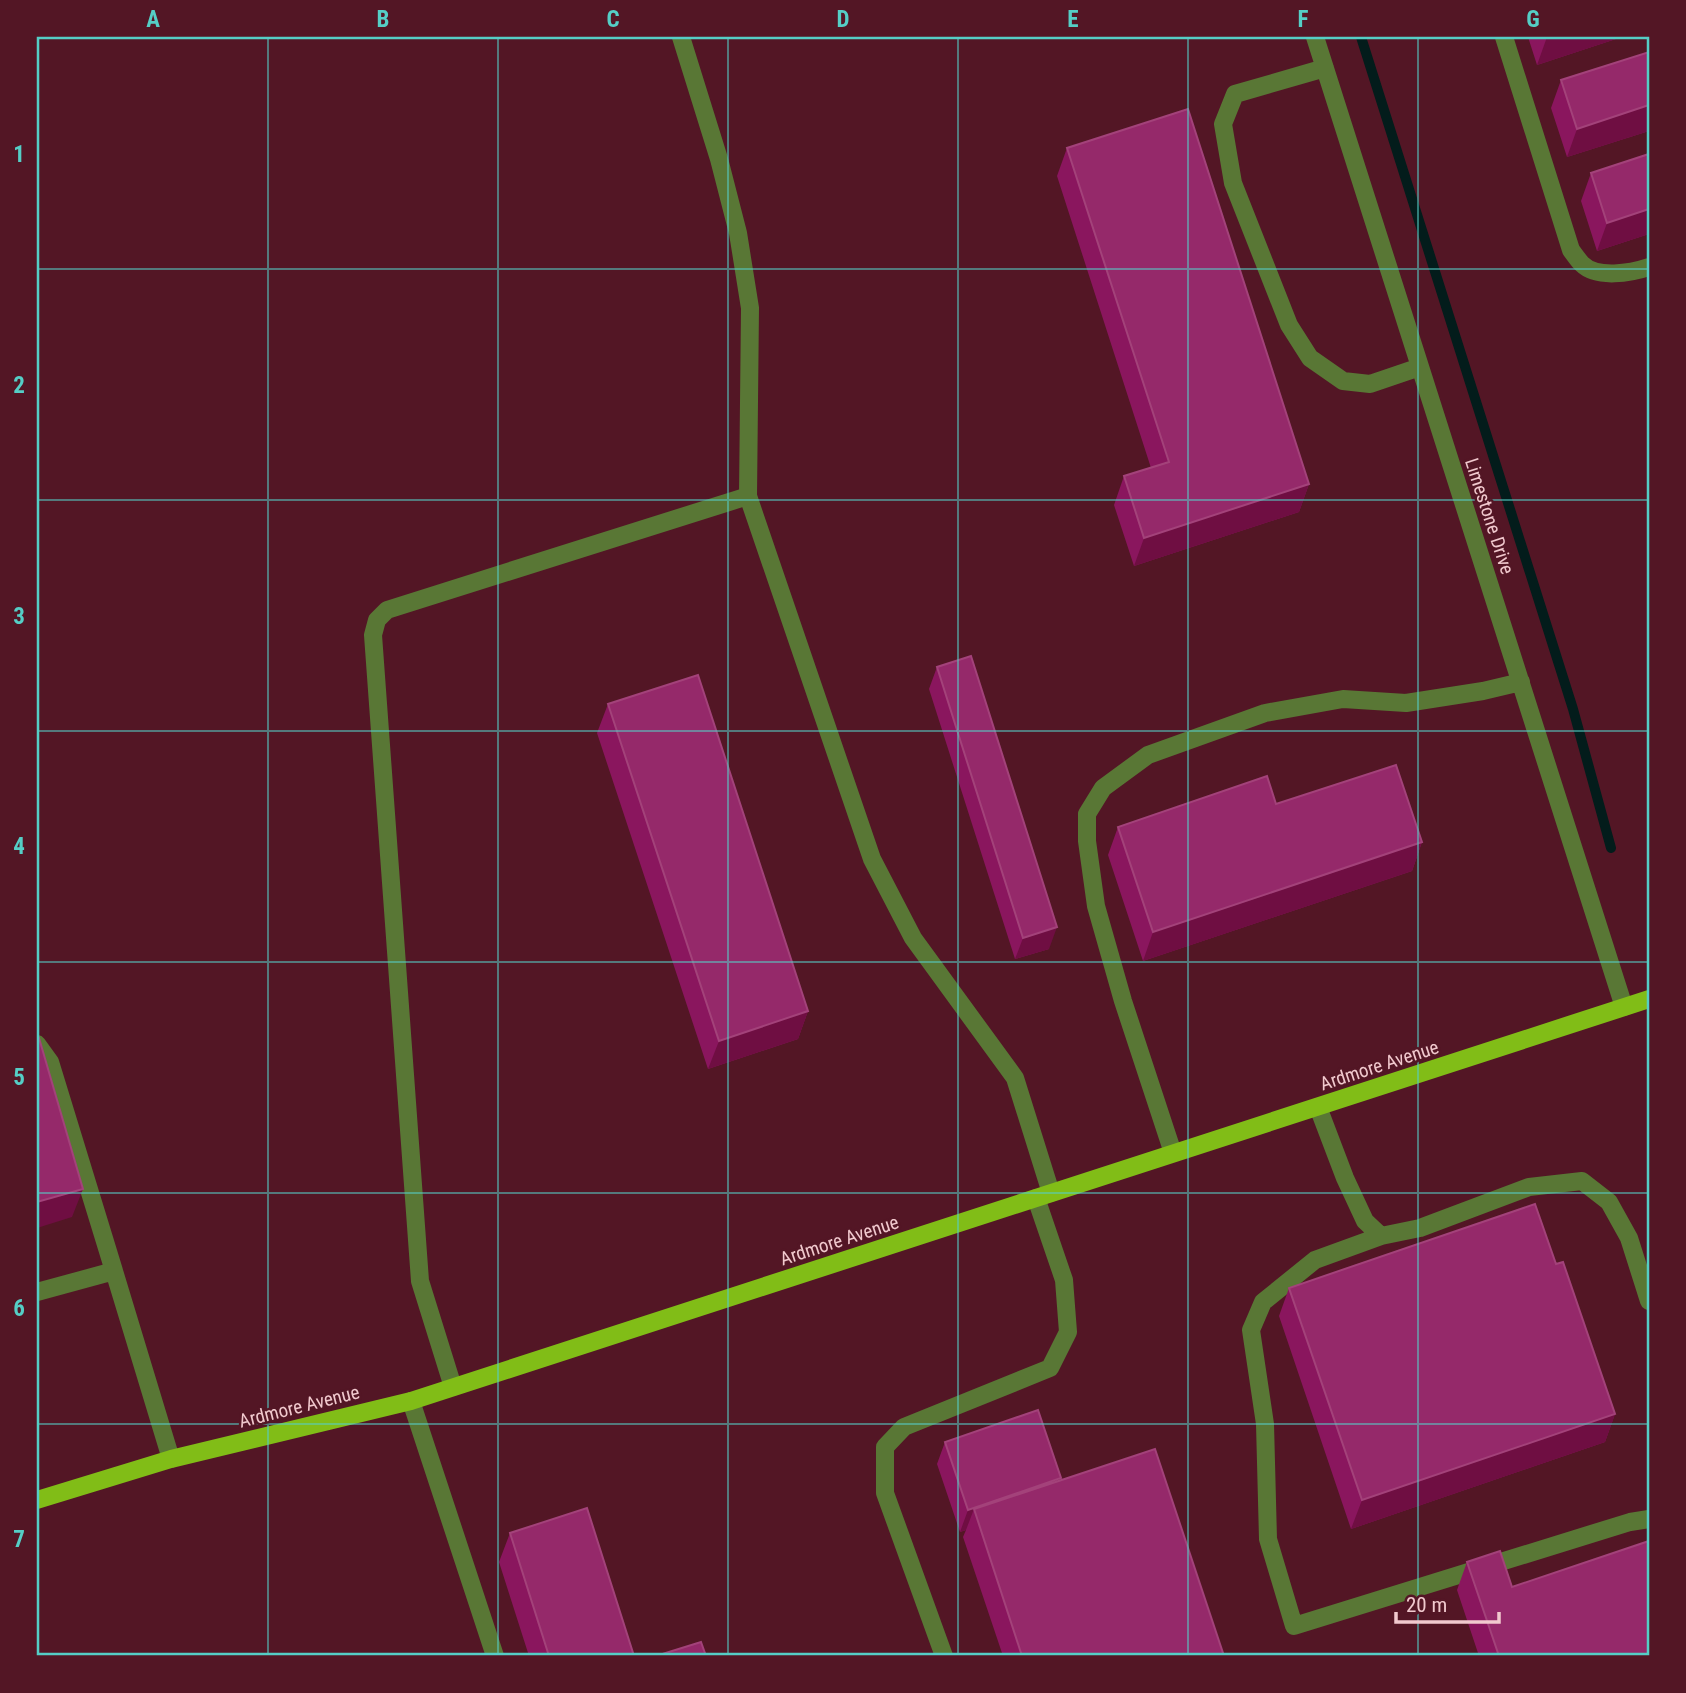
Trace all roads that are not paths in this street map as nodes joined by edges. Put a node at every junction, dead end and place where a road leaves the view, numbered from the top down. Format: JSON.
{"nodes":[{"id":1,"x":681,"y":37,"type":"edge"},
{"id":2,"x":1315,"y":37,"type":"edge"},
{"id":3,"x":1504,"y":37,"type":"edge"},
{"id":4,"x":1325,"y":68,"type":"junction"},
{"id":5,"x":1649,"y":267,"type":"edge"},
{"id":6,"x":1420,"y":367,"type":"junction"},
{"id":7,"x":748,"y":496,"type":"junction"},
{"id":8,"x":1521,"y":682,"type":"junction"},
{"id":9,"x":1649,"y":999,"type":"edge"},
{"id":10,"x":1624,"y":1007,"type":"junction"},
{"id":11,"x":37,"y":1044,"type":"edge"},
{"id":12,"x":1318,"y":1107,"type":"junction"},
{"id":13,"x":1173,"y":1153,"type":"junction"},
{"id":14,"x":1043,"y":1196,"type":"junction"},
{"id":15,"x":1381,"y":1236,"type":"junction"},
{"id":16,"x":114,"y":1271,"type":"junction"},
{"id":17,"x":37,"y":1292,"type":"edge"},
{"id":18,"x":1649,"y":1301,"type":"edge"},
{"id":19,"x":453,"y":1387,"type":"junction"},
{"id":20,"x":411,"y":1401,"type":"junction"},
{"id":21,"x":171,"y":1459,"type":"junction"},
{"id":22,"x":37,"y":1500,"type":"edge"},
{"id":23,"x":1649,"y":1519,"type":"edge"},
{"id":24,"x":495,"y":1656,"type":"edge"},
{"id":25,"x":944,"y":1656,"type":"edge"}],
"edges":[{"from":1,"to":7,"type":"street"},
{"from":2,"to":4,"type":"street","name":"Limestone Drive"},
{"from":3,"to":5,"type":"street"},
{"from":4,"to":6,"type":"street","name":"Limestone Drive"},
{"from":4,"to":6,"type":"street"},
{"from":6,"to":8,"type":"street","name":"Limestone Drive"},
{"from":7,"to":14,"type":"street"},
{"from":7,"to":19,"type":"street"},
{"from":8,"to":10,"type":"street","name":"Limestone Drive"},
{"from":8,"to":13,"type":"street"},
{"from":9,"to":10,"type":"main road","name":"Ardmore Avenue"},
{"from":10,"to":12,"type":"main road","name":"Ardmore Avenue"},
{"from":11,"to":16,"type":"street"},
{"from":12,"to":13,"type":"main road","name":"Ardmore Avenue"},
{"from":12,"to":15,"type":"street"},
{"from":13,"to":14,"type":"main road","name":"Ardmore Avenue"},
{"from":14,"to":19,"type":"main road","name":"Ardmore Avenue"},
{"from":14,"to":25,"type":"street"},
{"from":15,"to":18,"type":"street"},
{"from":15,"to":23,"type":"street"},
{"from":16,"to":17,"type":"street"},
{"from":16,"to":21,"type":"street"},
{"from":19,"to":20,"type":"main road","name":"Ardmore Avenue"},
{"from":20,"to":21,"type":"main road","name":"Ardmore Avenue"},
{"from":20,"to":24,"type":"street"},
{"from":21,"to":22,"type":"main road","name":"Ardmore Avenue"}]}
